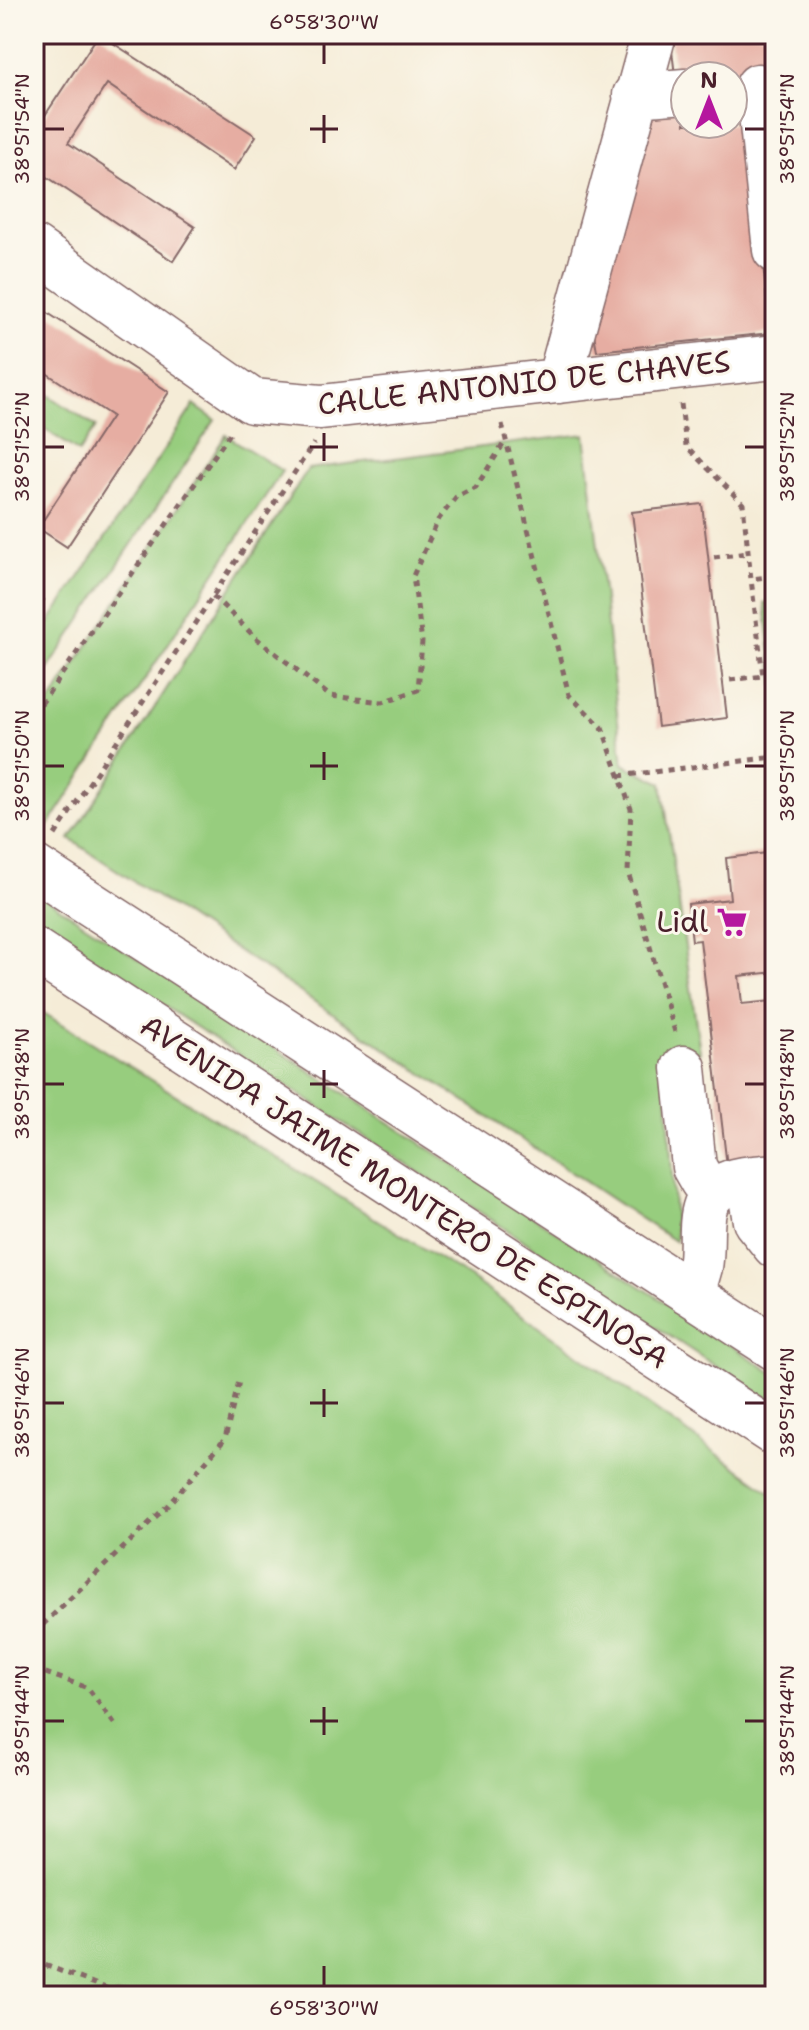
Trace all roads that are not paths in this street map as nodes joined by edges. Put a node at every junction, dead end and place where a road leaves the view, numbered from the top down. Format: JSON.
{"nodes":[{"id":1,"x":654,"y":34,"type":"edge"},
{"id":2,"x":755,"y":86,"type":"edge"},
{"id":3,"x":669,"y":92,"type":"edge"},
{"id":4,"x":635,"y":95,"type":"junction"},
{"id":5,"x":34,"y":248,"type":"edge"},
{"id":6,"x":775,"y":250,"type":"edge"},
{"id":7,"x":775,"y":357,"type":"edge"},
{"id":8,"x":559,"y":381,"type":"junction"},
{"id":9,"x":44,"y":852,"type":"edge"},
{"id":10,"x":34,"y":950,"type":"edge"},
{"id":11,"x":684,"y":1068,"type":"road end"},
{"id":12,"x":747,"y":1181,"type":"edge"},
{"id":13,"x":775,"y":1246,"type":"edge"},
{"id":14,"x":687,"y":1291,"type":"junction"},
{"id":15,"x":775,"y":1348,"type":"edge"},
{"id":16,"x":775,"y":1434,"type":"edge"}],
"edges":[{"from":1,"to":4,"type":"main road"},
{"from":2,"to":6,"type":"main road"},
{"from":3,"to":4,"type":"main road"},
{"from":4,"to":8,"type":"main road"},
{"from":5,"to":8,"type":"main road","name":"CALLE ANTONIO DE CHAVES"},
{"from":7,"to":8,"type":"main road","name":"CALLE ANTONIO DE CHAVES"},
{"from":9,"to":14,"type":"main road"},
{"from":10,"to":16,"type":"main road","name":"AVENIDA JAIME MONTERO DE ESPINOSA"},
{"from":11,"to":12,"type":"main road"},
{"from":12,"to":13,"type":"main road"},
{"from":12,"to":14,"type":"main road"},
{"from":14,"to":15,"type":"main road"}]}
